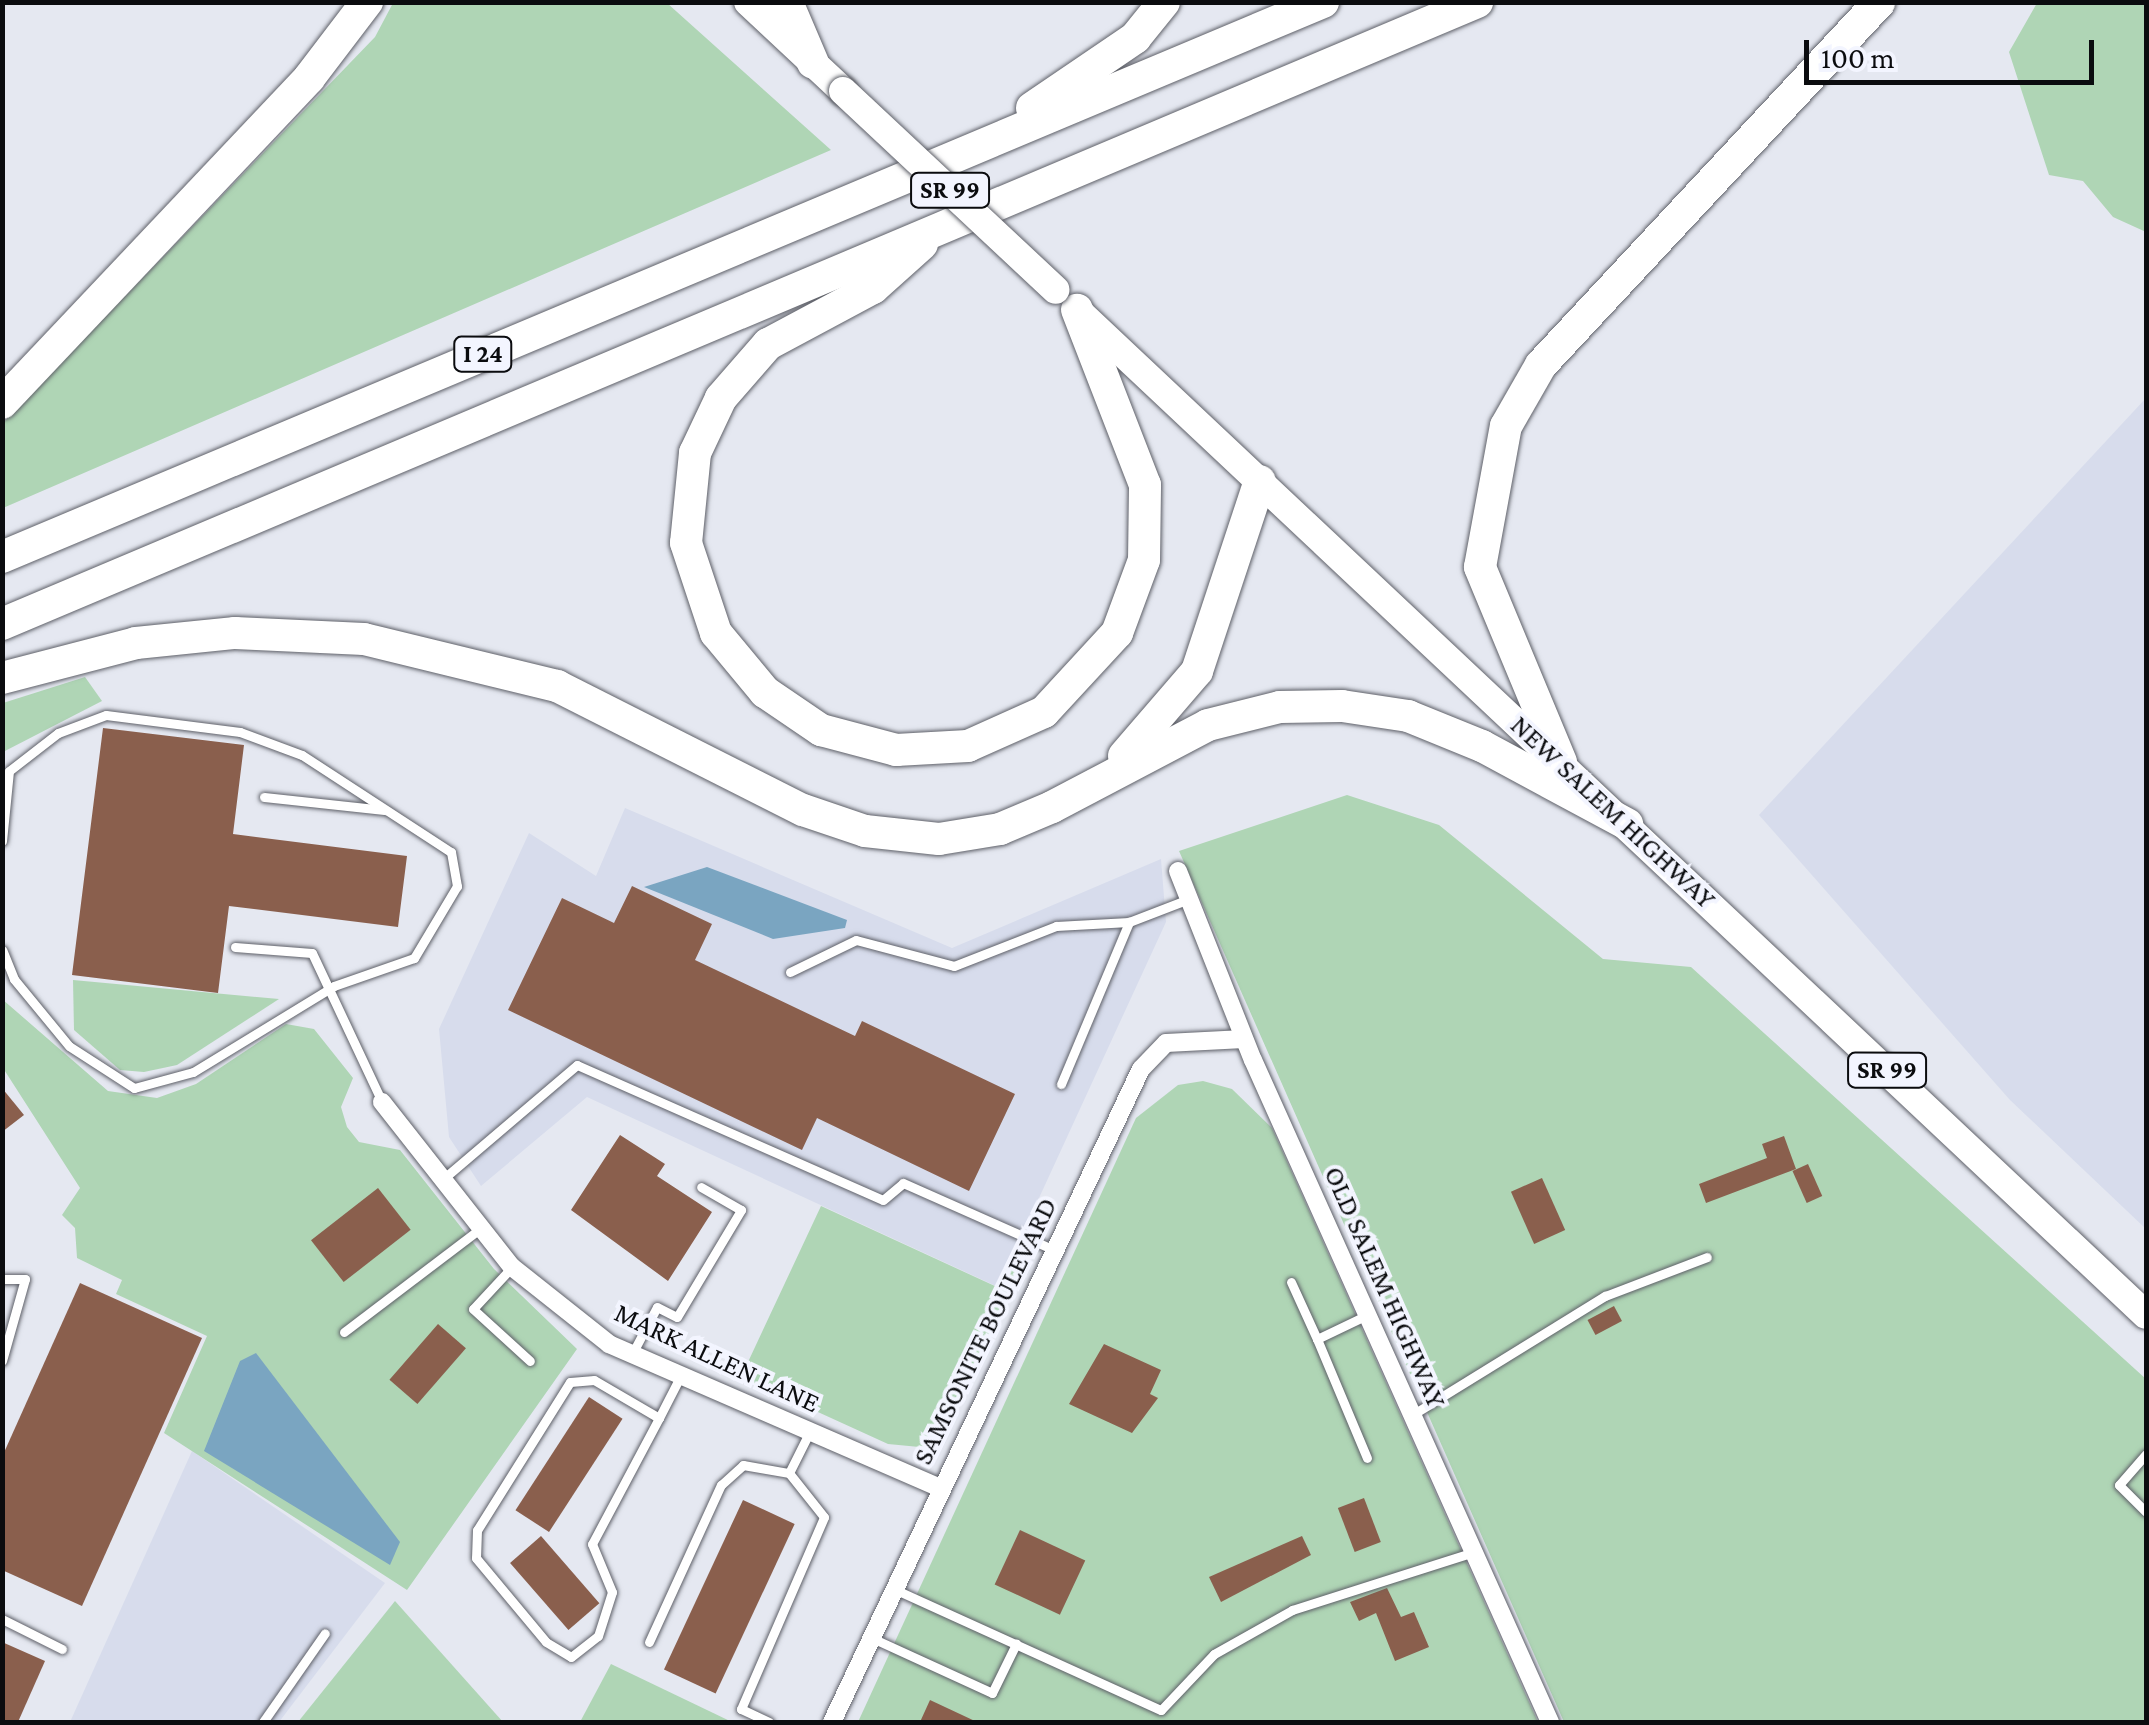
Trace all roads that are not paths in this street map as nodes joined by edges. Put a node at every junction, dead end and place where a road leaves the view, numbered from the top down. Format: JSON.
{"nodes":[{"id":1,"x":368,"y":2,"type":"edge"},
{"id":2,"x":748,"y":2,"type":"edge"},
{"id":3,"x":787,"y":2,"type":"edge"},
{"id":4,"x":1164,"y":2,"type":"edge"},
{"id":5,"x":1323,"y":2,"type":"edge"},
{"id":6,"x":1477,"y":2,"type":"edge"},
{"id":7,"x":1878,"y":2,"type":"edge"},
{"id":8,"x":813,"y":63,"type":"junction"},
{"id":9,"x":965,"y":152,"type":"junction"},
{"id":10,"x":941,"y":226,"type":"junction"},
{"id":11,"x":1066,"y":300,"type":"junction"},
{"id":12,"x":2,"y":402,"type":"edge"},
{"id":13,"x":1260,"y":481,"type":"junction"},
{"id":14,"x":2,"y":557,"type":"edge"},
{"id":15,"x":2,"y":624,"type":"edge"},
{"id":16,"x":2,"y":678,"type":"edge"},
{"id":17,"x":1561,"y":762,"type":"junction"},
{"id":18,"x":1100,"y":780,"type":"junction"},
{"id":19,"x":264,"y":797,"type":"dead end"},
{"id":20,"x":387,"y":810,"type":"junction"},
{"id":21,"x":1626,"y":824,"type":"junction"},
{"id":22,"x":2,"y":841,"type":"edge"},
{"id":23,"x":1178,"y":870,"type":"dead end"},
{"id":24,"x":1189,"y":899,"type":"junction"},
{"id":25,"x":1130,"y":922,"type":"junction"},
{"id":26,"x":235,"y":947,"type":"dead end"},
{"id":27,"x":2,"y":950,"type":"edge"},
{"id":28,"x":790,"y":972,"type":"dead end"},
{"id":29,"x":334,"y":986,"type":"junction"},
{"id":30,"x":1244,"y":1039,"type":"junction"},
{"id":31,"x":1062,"y":1084,"type":"dead end"},
{"id":32,"x":382,"y":1102,"type":"joint"},
{"id":33,"x":443,"y":1179,"type":"junction"},
{"id":34,"x":701,"y":1187,"type":"dead end"},
{"id":35,"x":481,"y":1228,"type":"junction"},
{"id":36,"x":1054,"y":1250,"type":"junction"},
{"id":37,"x":1707,"y":1257,"type":"dead end"},
{"id":38,"x":512,"y":1267,"type":"junction"},
{"id":39,"x":2,"y":1279,"type":"edge"},
{"id":40,"x":1291,"y":1282,"type":"dead end"},
{"id":41,"x":1367,"y":1314,"type":"junction"},
{"id":42,"x":2146,"y":1315,"type":"edge"},
{"id":43,"x":344,"y":1332,"type":"dead end"},
{"id":44,"x":1317,"y":1339,"type":"junction"},
{"id":45,"x":632,"y":1354,"type":"junction"},
{"id":46,"x":2,"y":1361,"type":"edge"},
{"id":47,"x":530,"y":1361,"type":"dead end"},
{"id":48,"x":681,"y":1375,"type":"junction"},
{"id":49,"x":1412,"y":1415,"type":"junction"},
{"id":50,"x":659,"y":1418,"type":"junction"},
{"id":51,"x":810,"y":1432,"type":"junction"},
{"id":52,"x":2146,"y":1454,"type":"edge"},
{"id":53,"x":1367,"y":1458,"type":"dead end"},
{"id":54,"x":789,"y":1473,"type":"junction"},
{"id":55,"x":940,"y":1488,"type":"junction"},
{"id":56,"x":2146,"y":1512,"type":"edge"},
{"id":57,"x":1474,"y":1552,"type":"junction"},
{"id":58,"x":894,"y":1589,"type":"junction"},
{"id":59,"x":2,"y":1619,"type":"edge"},
{"id":60,"x":325,"y":1633,"type":"dead end"},
{"id":61,"x":872,"y":1638,"type":"junction"},
{"id":62,"x":649,"y":1642,"type":"dead end"},
{"id":63,"x":1016,"y":1644,"type":"junction"},
{"id":64,"x":62,"y":1649,"type":"dead end"},
{"id":65,"x":263,"y":1722,"type":"edge"},
{"id":66,"x":769,"y":1722,"type":"edge"},
{"id":67,"x":832,"y":1722,"type":"edge"},
{"id":68,"x":1550,"y":1722,"type":"edge"}],
"edges":[{"from":1,"to":12,"type":"highway"},
{"from":2,"to":8,"type":"main road","name":"NEW SALEM HIGHWAY","number":"SR 99"},
{"from":3,"to":8,"type":"highway"},
{"from":4,"to":9,"type":"highway"},
{"from":5,"to":9,"type":"highway","number":"I 24"},
{"from":6,"to":10,"type":"highway","number":"I 24"},
{"from":7,"to":17,"type":"highway"},
{"from":8,"to":11,"type":"main road","name":"NEW SALEM HIGHWAY","number":"SR 99","bridge":true},
{"from":9,"to":14,"type":"highway","number":"I 24"},
{"from":10,"to":11,"type":"highway"},
{"from":10,"to":15,"type":"highway","number":"I 24"},
{"from":11,"to":13,"type":"main road","name":"NEW SALEM HIGHWAY","number":"SR 99"},
{"from":13,"to":17,"type":"main road","name":"NEW SALEM HIGHWAY","number":"SR 99"},
{"from":13,"to":18,"type":"highway"},
{"from":16,"to":18,"type":"highway"},
{"from":17,"to":21,"type":"main road","name":"NEW SALEM HIGHWAY","number":"SR 99"},
{"from":18,"to":21,"type":"highway"},
{"from":19,"to":20,"type":"lane"},
{"from":20,"to":22,"type":"lane"},
{"from":20,"to":29,"type":"lane"},
{"from":21,"to":42,"type":"main road","name":"NEW SALEM HIGHWAY","number":"SR 99"},
{"from":23,"to":24,"type":"street","name":"OLD SALEM HIGHWAY"},
{"from":24,"to":25,"type":"lane"},
{"from":24,"to":30,"type":"street","name":"OLD SALEM HIGHWAY"},
{"from":25,"to":28,"type":"lane"},
{"from":25,"to":31,"type":"lane"},
{"from":26,"to":29,"type":"lane"},
{"from":27,"to":29,"type":"lane"},
{"from":29,"to":32,"type":"lane"},
{"from":30,"to":36,"type":"street","name":"SAMSONITE BOULEVARD"},
{"from":30,"to":41,"type":"street","name":"OLD SALEM HIGHWAY"},
{"from":32,"to":33,"type":"street","name":"MARK ALLEN LANE"},
{"from":33,"to":35,"type":"street","name":"MARK ALLEN LANE"},
{"from":33,"to":36,"type":"lane"},
{"from":34,"to":45,"type":"lane"},
{"from":35,"to":38,"type":"street","name":"MARK ALLEN LANE"},
{"from":35,"to":43,"type":"lane"},
{"from":36,"to":55,"type":"street","name":"SAMSONITE BOULEVARD"},
{"from":37,"to":49,"type":"lane"},
{"from":38,"to":45,"type":"street","name":"MARK ALLEN LANE"},
{"from":38,"to":47,"type":"lane"},
{"from":39,"to":46,"type":"lane"},
{"from":40,"to":44,"type":"lane"},
{"from":41,"to":44,"type":"lane"},
{"from":41,"to":49,"type":"street","name":"OLD SALEM HIGHWAY"},
{"from":44,"to":53,"type":"lane"},
{"from":45,"to":48,"type":"street","name":"MARK ALLEN LANE"},
{"from":48,"to":50,"type":"lane"},
{"from":48,"to":51,"type":"street","name":"MARK ALLEN LANE"},
{"from":49,"to":57,"type":"street","name":"OLD SALEM HIGHWAY"},
{"from":50,"to":50,"type":"lane"},
{"from":51,"to":54,"type":"lane"},
{"from":51,"to":55,"type":"street","name":"MARK ALLEN LANE"},
{"from":52,"to":56,"type":"lane"},
{"from":54,"to":62,"type":"lane"},
{"from":54,"to":66,"type":"lane"},
{"from":55,"to":58,"type":"street","name":"SAMSONITE BOULEVARD"},
{"from":57,"to":63,"type":"lane"},
{"from":57,"to":68,"type":"street","name":"OLD SALEM HIGHWAY"},
{"from":58,"to":61,"type":"street","name":"SAMSONITE BOULEVARD"},
{"from":58,"to":63,"type":"lane"},
{"from":59,"to":64,"type":"lane"},
{"from":60,"to":65,"type":"lane"},
{"from":61,"to":63,"type":"lane"},
{"from":61,"to":67,"type":"street","name":"SAMSONITE BOULEVARD"}]}
